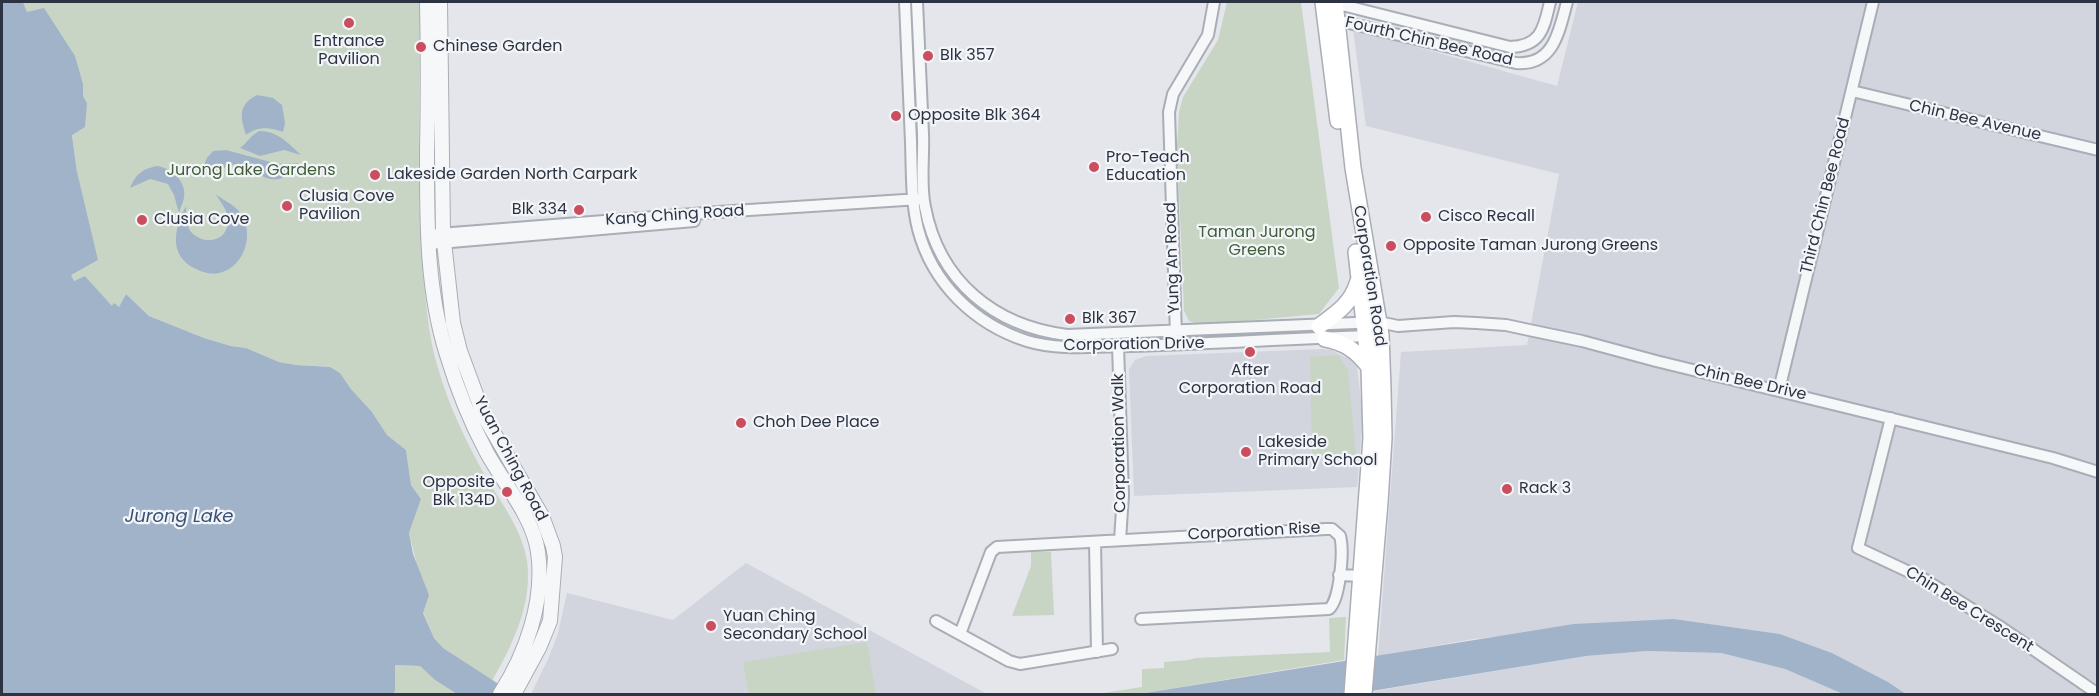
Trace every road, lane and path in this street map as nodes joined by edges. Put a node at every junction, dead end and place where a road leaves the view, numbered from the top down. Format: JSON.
{"nodes":[{"id":1,"x":428,"y":2,"type":"edge"},
{"id":2,"x":440,"y":2,"type":"edge"},
{"id":3,"x":905,"y":2,"type":"edge"},
{"id":4,"x":917,"y":2,"type":"edge"},
{"id":5,"x":1214,"y":2,"type":"edge"},
{"id":6,"x":1331,"y":2,"type":"edge"},
{"id":7,"x":1551,"y":2,"type":"edge"},
{"id":8,"x":1567,"y":2,"type":"edge"},
{"id":9,"x":1873,"y":2,"type":"edge"},
{"id":10,"x":1332,"y":19,"type":"junction"},
{"id":11,"x":1852,"y":91,"type":"junction"},
{"id":12,"x":2097,"y":150,"type":"edge"},
{"id":13,"x":919,"y":202,"type":"junction"},
{"id":14,"x":444,"y":238,"type":"junction"},
{"id":15,"x":428,"y":240,"type":"junction"},
{"id":16,"x":1359,"y":272,"type":"junction"},
{"id":17,"x":1372,"y":329,"type":"junction"},
{"id":18,"x":1176,"y":331,"type":"junction"},
{"id":19,"x":448,"y":332,"type":"junction"},
{"id":20,"x":1322,"y":332,"type":"junction"},
{"id":21,"x":1176,"y":345,"type":"junction"},
{"id":22,"x":1118,"y":346,"type":"junction"},
{"id":23,"x":1369,"y":367,"type":"junction"},
{"id":24,"x":1779,"y":390,"type":"junction"},
{"id":25,"x":1891,"y":418,"type":"junction"},
{"id":26,"x":2097,"y":472,"type":"edge"},
{"id":27,"x":1374,"y":501,"type":"junction"},
{"id":28,"x":1120,"y":540,"type":"junction"},
{"id":29,"x":1095,"y":542,"type":"junction"},
{"id":30,"x":1339,"y":571,"type":"junction"},
{"id":31,"x":1362,"y":572,"type":"junction"},
{"id":32,"x":1141,"y":619,"type":"dead end"},
{"id":33,"x":936,"y":621,"type":"dead end"},
{"id":34,"x":960,"y":634,"type":"junction"},
{"id":35,"x":1112,"y":649,"type":"dead end"},
{"id":36,"x":1097,"y":652,"type":"junction"},
{"id":37,"x":1361,"y":657,"type":"junction"},
{"id":38,"x":509,"y":692,"type":"edge"},
{"id":39,"x":1352,"y":694,"type":"edge"},
{"id":40,"x":1364,"y":694,"type":"edge"},
{"id":41,"x":2097,"y":694,"type":"edge"}],
"edges":[{"from":1,"to":15,"type":"street","name":"Yuan Ching Road"},
{"from":2,"to":14,"type":"street","name":"Yuan Ching Road"},
{"from":3,"to":13,"type":"street","name":"Corporation Drive"},
{"from":4,"to":13,"type":"street","name":"Corporation Drive"},
{"from":5,"to":18,"type":"street","name":"Yung An Road"},
{"from":6,"to":7,"type":"street","name":"Fourth Chin Bee Road"},
{"from":6,"to":10,"type":"main road","name":"Corporation Road"},
{"from":8,"to":10,"type":"street","name":"Fourth Chin Bee Road"},
{"from":9,"to":11,"type":"street","name":"Third Chin Bee Road"},
{"from":10,"to":16,"type":"main road","name":"Corporation Road"},
{"from":10,"to":17,"type":"main road","name":"Corporation Road"},
{"from":11,"to":12,"type":"street","name":"Chin Bee Avenue"},
{"from":11,"to":24,"type":"street","name":"Third Chin Bee Road"},
{"from":13,"to":14,"type":"street","name":"Kang Ching Road"},
{"from":13,"to":18,"type":"street","name":"Corporation Drive"},
{"from":13,"to":22,"type":"street","name":"Corporation Drive"},
{"from":14,"to":15,"type":"street","name":"Kang Ching Road"},
{"from":14,"to":19,"type":"street","name":"Yuan Ching Road"},
{"from":15,"to":19,"type":"street","name":"Yuan Ching Road"},
{"from":16,"to":17,"type":"main road","name":"Corporation Road"},
{"from":16,"to":20,"type":"main road"},
{"from":17,"to":20,"type":"street","name":"Corporation Drive"},
{"from":17,"to":23,"type":"main road","name":"Corporation Road"},
{"from":17,"to":24,"type":"street","name":"Chin Bee Drive"},
{"from":17,"to":27,"type":"main road","name":"Corporation Road"},
{"from":18,"to":20,"type":"street","name":"Corporation Drive"},
{"from":18,"to":21,"type":"street","name":"Yung An Road"},
{"from":19,"to":38,"type":"street","name":"Yuan Ching Road"},
{"from":20,"to":21,"type":"street","name":"Corporation Drive"},
{"from":20,"to":23,"type":"main road"},
{"from":21,"to":22,"type":"street","name":"Corporation Drive"},
{"from":22,"to":28,"type":"street","name":"Corporation Walk"},
{"from":23,"to":27,"type":"main road","name":"Corporation Road"},
{"from":24,"to":25,"type":"street","name":"Chin Bee Drive"},
{"from":25,"to":26,"type":"street","name":"Chin Bee Drive"},
{"from":25,"to":41,"type":"street","name":"Chin Bee Crescent"},
{"from":27,"to":31,"type":"main road","name":"Corporation Road"},
{"from":27,"to":37,"type":"main road","name":"Corporation Road"},
{"from":28,"to":29,"type":"street"},
{"from":28,"to":30,"type":"street","name":"Corporation Rise"},
{"from":29,"to":34,"type":"street"},
{"from":29,"to":36,"type":"street"},
{"from":30,"to":31,"type":"street"},
{"from":30,"to":32,"type":"street","name":"Corporation Rise"},
{"from":31,"to":37,"type":"main road","name":"Corporation Road"},
{"from":33,"to":34,"type":"street"},
{"from":34,"to":36,"type":"street"},
{"from":35,"to":36,"type":"street"},
{"from":37,"to":39,"type":"main road","name":"Corporation Road"},
{"from":37,"to":40,"type":"main road","name":"Corporation Road"}]}
